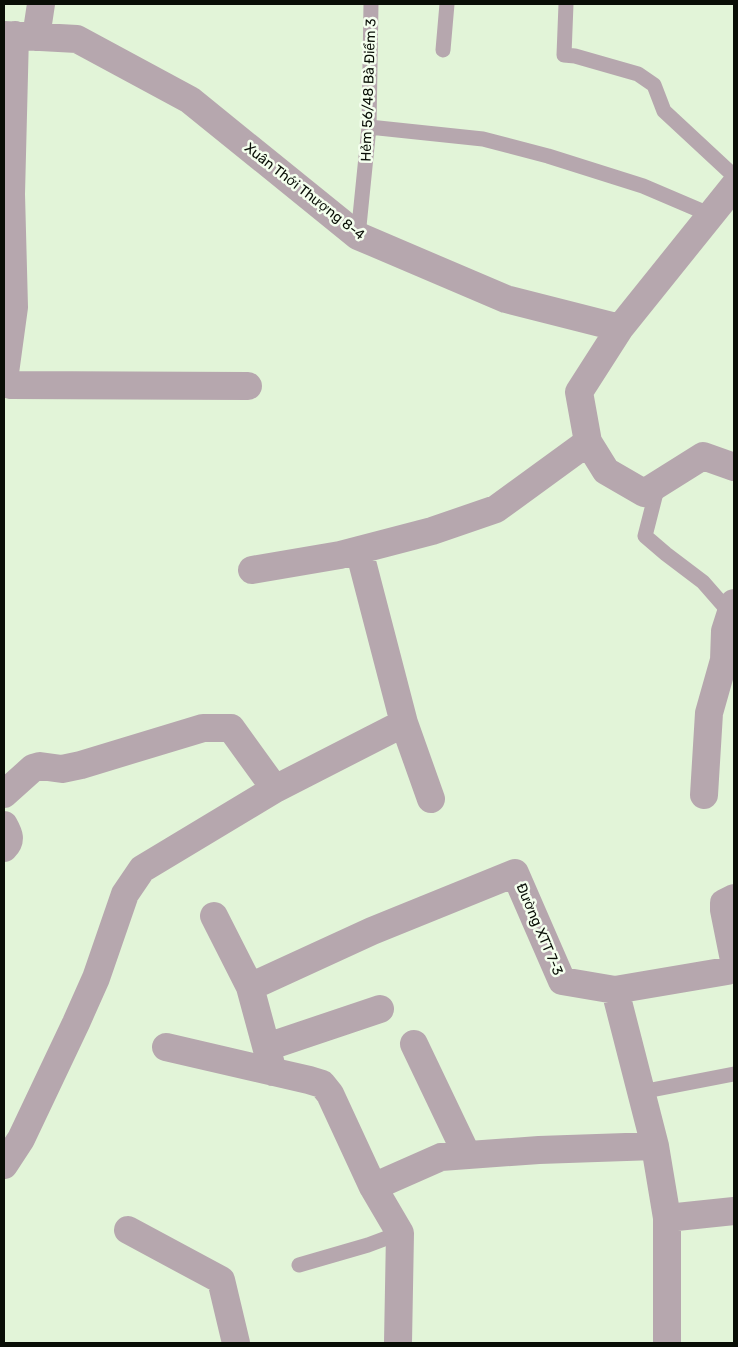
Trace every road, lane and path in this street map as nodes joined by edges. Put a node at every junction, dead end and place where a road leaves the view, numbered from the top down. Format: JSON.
{"nodes":[{"id":1,"x":41,"y":4,"type":"edge"},
{"id":2,"x":371,"y":4,"type":"edge"},
{"id":3,"x":447,"y":4,"type":"edge"},
{"id":4,"x":566,"y":4,"type":"edge"},
{"id":5,"x":18,"y":36,"type":"edge"},
{"id":6,"x":443,"y":50,"type":"dead end"},
{"id":7,"x":370,"y":127,"type":"junction"},
{"id":8,"x":734,"y":176,"type":"edge"},
{"id":9,"x":734,"y":186,"type":"edge"},
{"id":10,"x":711,"y":215,"type":"junction"},
{"id":11,"x":358,"y":236,"type":"junction"},
{"id":12,"x":620,"y":328,"type":"junction"},
{"id":13,"x":4,"y":382,"type":"edge"},
{"id":14,"x":248,"y":386,"type":"dead end"},
{"id":15,"x":588,"y":442,"type":"junction"},
{"id":16,"x":734,"y":467,"type":"edge"},
{"id":17,"x":658,"y":484,"type":"junction"},
{"id":18,"x":359,"y":550,"type":"junction"},
{"id":19,"x":252,"y":570,"type":"dead end"},
{"id":20,"x":733,"y":608,"type":"edge"},
{"id":21,"x":404,"y":723,"type":"junction"},
{"id":22,"x":275,"y":790,"type":"junction"},
{"id":23,"x":4,"y":794,"type":"edge"},
{"id":24,"x":704,"y":795,"type":"dead end"},
{"id":25,"x":431,"y":799,"type":"dead end"},
{"id":26,"x":4,"y":825,"type":"edge"},
{"id":27,"x":4,"y":848,"type":"edge"},
{"id":28,"x":734,"y":898,"type":"edge"},
{"id":29,"x":214,"y":916,"type":"dead end"},
{"id":30,"x":734,"y":960,"type":"edge"},
{"id":31,"x":250,"y":987,"type":"junction"},
{"id":32,"x":615,"y":990,"type":"junction"},
{"id":33,"x":380,"y":1009,"type":"dead end"},
{"id":34,"x":414,"y":1044,"type":"dead end"},
{"id":35,"x":166,"y":1047,"type":"dead end"},
{"id":36,"x":270,"y":1059,"type":"junction"},
{"id":37,"x":734,"y":1074,"type":"edge"},
{"id":38,"x":641,"y":1092,"type":"junction"},
{"id":39,"x":655,"y":1146,"type":"junction"},
{"id":40,"x":467,"y":1155,"type":"junction"},
{"id":41,"x":4,"y":1165,"type":"edge"},
{"id":42,"x":373,"y":1187,"type":"junction"},
{"id":43,"x":734,"y":1211,"type":"edge"},
{"id":44,"x":667,"y":1218,"type":"junction"},
{"id":45,"x":128,"y":1230,"type":"dead end"},
{"id":46,"x":400,"y":1232,"type":"junction"},
{"id":47,"x":299,"y":1265,"type":"dead end"},
{"id":48,"x":236,"y":1343,"type":"edge"},
{"id":49,"x":398,"y":1343,"type":"edge"},
{"id":50,"x":667,"y":1343,"type":"edge"}],
"edges":[{"from":1,"to":5,"type":"street"},
{"from":2,"to":7,"type":"lane","name":"Hẻm 56/48 Bà Điểm 3"},
{"from":3,"to":6,"type":"lane"},
{"from":4,"to":8,"type":"lane"},
{"from":5,"to":11,"type":"street","name":"Xuân Thới Thượng 8-4"},
{"from":5,"to":13,"type":"street"},
{"from":7,"to":10,"type":"lane"},
{"from":7,"to":11,"type":"lane","name":"Hẻm 56/48 Bà Điểm 3"},
{"from":9,"to":10,"type":"street"},
{"from":10,"to":12,"type":"street"},
{"from":11,"to":12,"type":"street","name":"Xuân Thới Thượng 8-4"},
{"from":12,"to":15,"type":"street"},
{"from":13,"to":14,"type":"street"},
{"from":15,"to":17,"type":"street"},
{"from":15,"to":18,"type":"street"},
{"from":16,"to":17,"type":"street"},
{"from":17,"to":20,"type":"lane"},
{"from":18,"to":19,"type":"street"},
{"from":18,"to":21,"type":"street"},
{"from":20,"to":24,"type":"street"},
{"from":21,"to":22,"type":"street"},
{"from":21,"to":25,"type":"street"},
{"from":22,"to":23,"type":"street"},
{"from":22,"to":41,"type":"street"},
{"from":26,"to":27,"type":"street"},
{"from":28,"to":30,"type":"street"},
{"from":29,"to":31,"type":"street"},
{"from":30,"to":32,"type":"street"},
{"from":31,"to":32,"type":"street","name":"Đường XTT 7-3"},
{"from":31,"to":36,"type":"street"},
{"from":32,"to":38,"type":"street"},
{"from":33,"to":36,"type":"street"},
{"from":34,"to":40,"type":"street"},
{"from":35,"to":36,"type":"street"},
{"from":36,"to":42,"type":"street"},
{"from":37,"to":38,"type":"lane"},
{"from":38,"to":39,"type":"street"},
{"from":39,"to":40,"type":"street"},
{"from":39,"to":44,"type":"street"},
{"from":40,"to":42,"type":"street"},
{"from":42,"to":46,"type":"street"},
{"from":43,"to":44,"type":"street"},
{"from":44,"to":50,"type":"street"},
{"from":45,"to":48,"type":"street"},
{"from":46,"to":47,"type":"lane"},
{"from":46,"to":49,"type":"street"}]}
